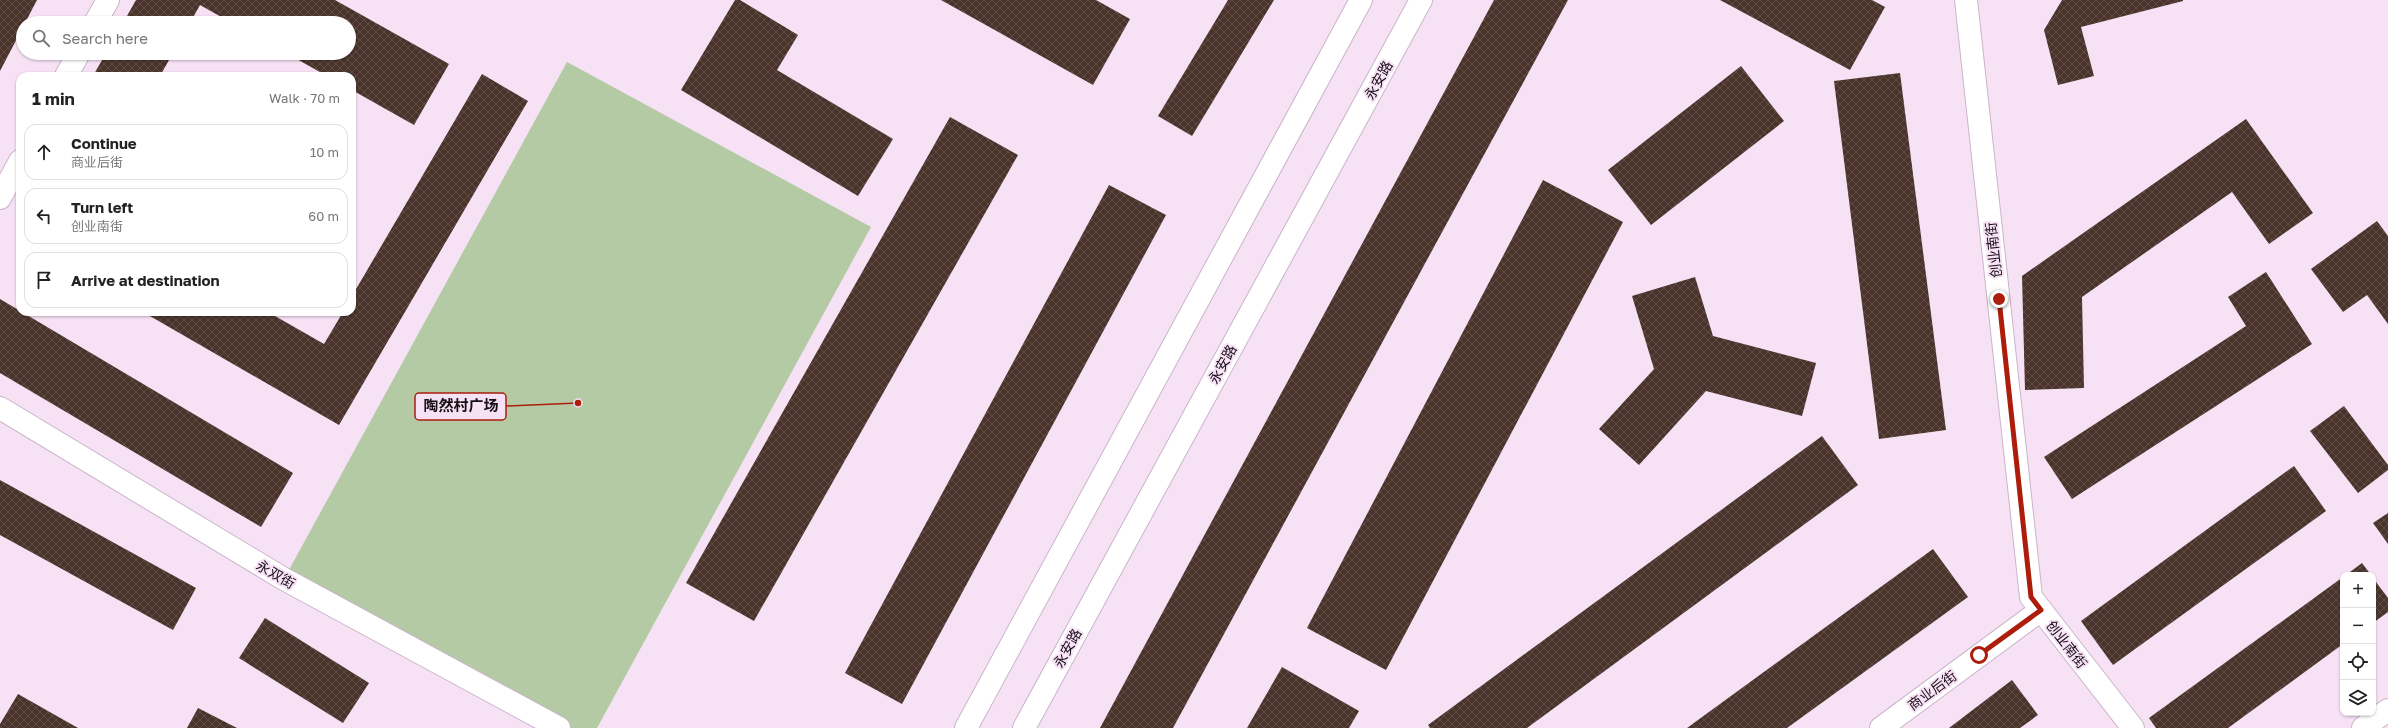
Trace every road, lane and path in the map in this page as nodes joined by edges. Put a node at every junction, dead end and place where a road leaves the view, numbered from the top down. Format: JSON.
{"nodes":[{"id":1,"x":108,"y":0,"type":"edge"},
{"id":2,"x":1361,"y":0,"type":"edge"},
{"id":3,"x":1421,"y":0,"type":"edge"},
{"id":4,"x":1966,"y":0,"type":"edge"},
{"id":5,"x":99,"y":16,"type":"edge"},
{"id":6,"x":75,"y":60,"type":"edge"},
{"id":7,"x":68,"y":72,"type":"edge"},
{"id":8,"x":16,"y":168,"type":"edge"},
{"id":9,"x":0,"y":198,"type":"edge"},
{"id":10,"x":0,"y":408,"type":"edge"},
{"id":11,"x":2041,"y":610,"type":"junction"},
{"id":12,"x":2388,"y":710,"type":"edge"},
{"id":13,"x":559,"y":728,"type":"edge"},
{"id":14,"x":966,"y":728,"type":"edge"},
{"id":15,"x":1024,"y":728,"type":"edge"},
{"id":16,"x":1881,"y":728,"type":"edge"},
{"id":17,"x":2133,"y":728,"type":"edge"},
{"id":18,"x":2364,"y":728,"type":"edge"}],
"edges":[{"from":1,"to":5,"type":"street"},
{"from":2,"to":14,"type":"street"},
{"from":3,"to":15,"type":"street","name":"永安路"},
{"from":4,"to":11,"type":"street","name":"创业南街"},
{"from":6,"to":7,"type":"street"},
{"from":8,"to":9,"type":"street"},
{"from":10,"to":13,"type":"street","name":"永双街"},
{"from":11,"to":16,"type":"street","name":"商业后街"},
{"from":11,"to":17,"type":"street","name":"创业南街"},
{"from":12,"to":18,"type":"street"}]}
